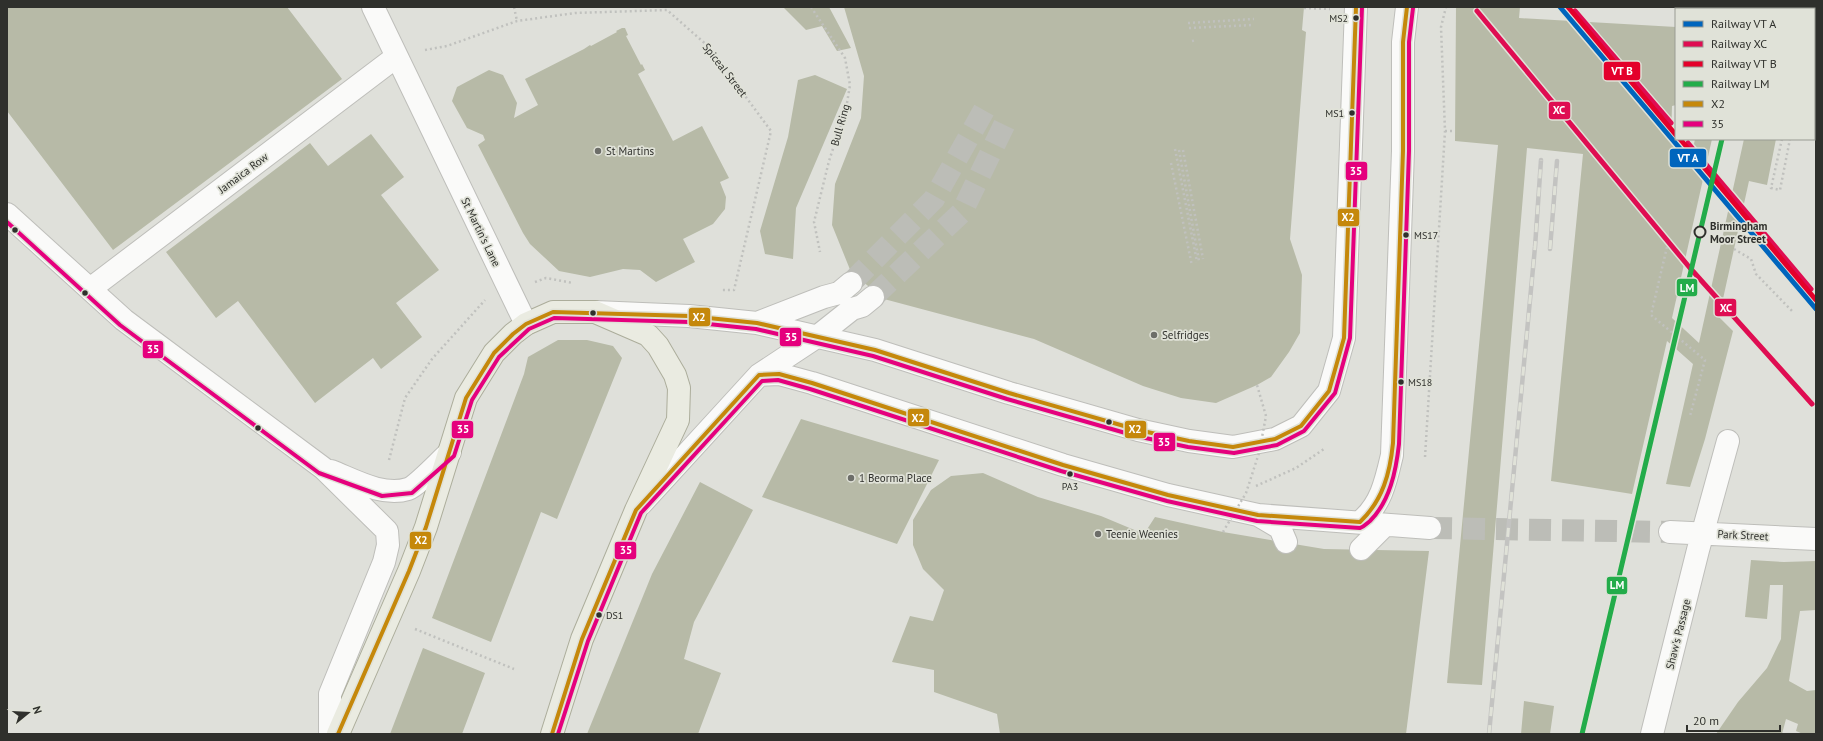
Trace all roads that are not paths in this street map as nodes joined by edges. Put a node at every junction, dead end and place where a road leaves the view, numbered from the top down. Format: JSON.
{"nodes":[{"id":1,"x":372,"y":7,"type":"edge"},
{"id":2,"x":1356,"y":7,"type":"edge"},
{"id":3,"x":1407,"y":7,"type":"edge"},
{"id":4,"x":401,"y":66,"type":"junction"},
{"id":5,"x":7,"y":214,"type":"edge"},
{"id":6,"x":851,"y":283,"type":"tunnel mouth"},
{"id":7,"x":90,"y":289,"type":"junction"},
{"id":8,"x":873,"y":297,"type":"tunnel mouth"},
{"id":9,"x":595,"y":312,"type":"junction"},
{"id":10,"x":757,"y":323,"type":"junction"},
{"id":11,"x":526,"y":324,"type":"junction"},
{"id":12,"x":818,"y":336,"type":"junction"},
{"id":13,"x":759,"y":375,"type":"junction"},
{"id":14,"x":1728,"y":441,"type":"dead end"},
{"id":15,"x":450,"y":452,"type":"junction"},
{"id":16,"x":323,"y":468,"type":"junction"},
{"id":17,"x":636,"y":510,"type":"junction"},
{"id":18,"x":1252,"y":514,"type":"junction"},
{"id":19,"x":1360,"y":522,"type":"junction"},
{"id":20,"x":1386,"y":525,"type":"junction"},
{"id":21,"x":1430,"y":528,"type":"tunnel mouth"},
{"id":22,"x":1670,"y":532,"type":"tunnel mouth"},
{"id":23,"x":1704,"y":534,"type":"junction"},
{"id":24,"x":1816,"y":539,"type":"edge"},
{"id":25,"x":1286,"y":542,"type":"dead end"},
{"id":26,"x":1360,"y":549,"type":"dead end"},
{"id":27,"x":330,"y":734,"type":"edge"},
{"id":28,"x":338,"y":734,"type":"edge"},
{"id":29,"x":552,"y":734,"type":"edge"},
{"id":30,"x":1652,"y":734,"type":"edge"}],
"edges":[{"from":1,"to":4,"type":"street","name":"St Martin's Lane"},
{"from":2,"to":12,"type":"street"},
{"from":3,"to":19,"type":"street"},
{"from":4,"to":7,"type":"street","name":"Jamaica Row"},
{"from":4,"to":11,"type":"street","name":"St Martin's Lane"},
{"from":5,"to":7,"type":"street"},
{"from":6,"to":10,"type":"street"},
{"from":7,"to":16,"type":"street"},
{"from":8,"to":12,"type":"street"},
{"from":9,"to":10,"type":"street"},
{"from":9,"to":11,"type":"main road"},
{"from":9,"to":17,"type":"main road"},
{"from":10,"to":12,"type":"street"},
{"from":11,"to":15,"type":"main road"},
{"from":12,"to":13,"type":"street"},
{"from":13,"to":17,"type":"street"},
{"from":13,"to":18,"type":"street"},
{"from":14,"to":23,"type":"street","name":"Shaw's Passage"},
{"from":15,"to":16,"type":"street"},
{"from":15,"to":28,"type":"main road"},
{"from":16,"to":27,"type":"street"},
{"from":17,"to":29,"type":"main road"},
{"from":18,"to":19,"type":"street"},
{"from":18,"to":25,"type":"street"},
{"from":19,"to":20,"type":"street"},
{"from":20,"to":21,"type":"street"},
{"from":20,"to":26,"type":"street"},
{"from":22,"to":23,"type":"street","name":"Park Street"},
{"from":23,"to":24,"type":"street","name":"Park Street"},
{"from":23,"to":30,"type":"street","name":"Shaw's Passage"}]}
